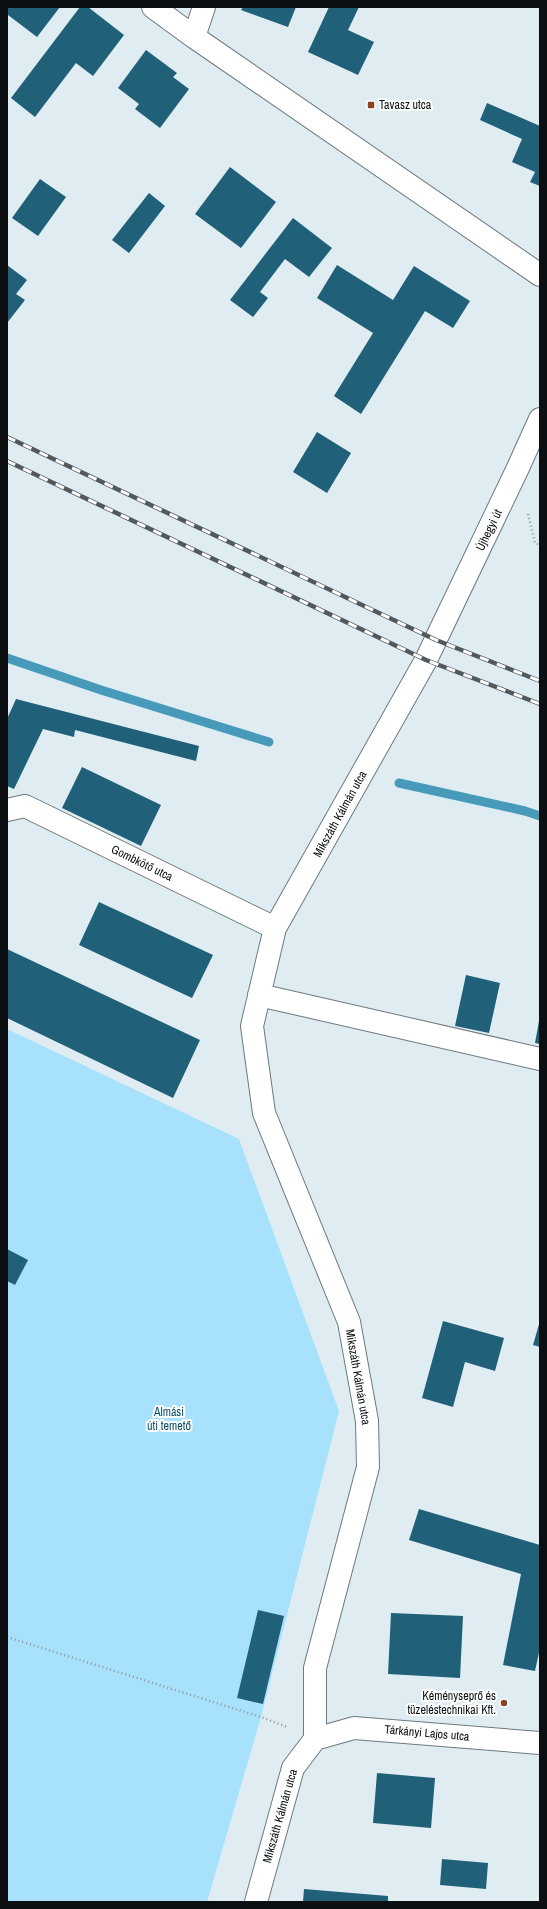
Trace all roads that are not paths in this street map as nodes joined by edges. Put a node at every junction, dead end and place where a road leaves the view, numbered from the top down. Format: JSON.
{"nodes":[{"id":1,"x":153,"y":7,"type":"edge"},
{"id":2,"x":204,"y":7,"type":"edge"},
{"id":3,"x":194,"y":37,"type":"junction"},
{"id":4,"x":540,"y":275,"type":"edge"},
{"id":5,"x":540,"y":419,"type":"edge"},
{"id":6,"x":436,"y":640,"type":"joint"},
{"id":7,"x":7,"y":810,"type":"edge"},
{"id":8,"x":275,"y":928,"type":"junction"},
{"id":9,"x":259,"y":995,"type":"junction"},
{"id":10,"x":540,"y":1059,"type":"edge"},
{"id":11,"x":315,"y":1739,"type":"junction"},
{"id":12,"x":540,"y":1742,"type":"edge"},
{"id":13,"x":256,"y":1902,"type":"edge"}],
"edges":[{"from":1,"to":3,"type":"street"},
{"from":2,"to":3,"type":"street"},
{"from":3,"to":4,"type":"street"},
{"from":5,"to":6,"type":"street","name":"Újhegyi út"},
{"from":6,"to":8,"type":"street","name":"Mikszáth Kálmán utca"},
{"from":7,"to":8,"type":"street","name":"Gombkötő utca"},
{"from":8,"to":9,"type":"street","name":"Mikszáth Kálmán utca"},
{"from":9,"to":10,"type":"street"},
{"from":9,"to":11,"type":"street","name":"Mikszáth Kálmán utca"},
{"from":11,"to":12,"type":"street","name":"Tárkányi Lajos utca"},
{"from":11,"to":13,"type":"street","name":"Mikszáth Kálmán utca"}]}
